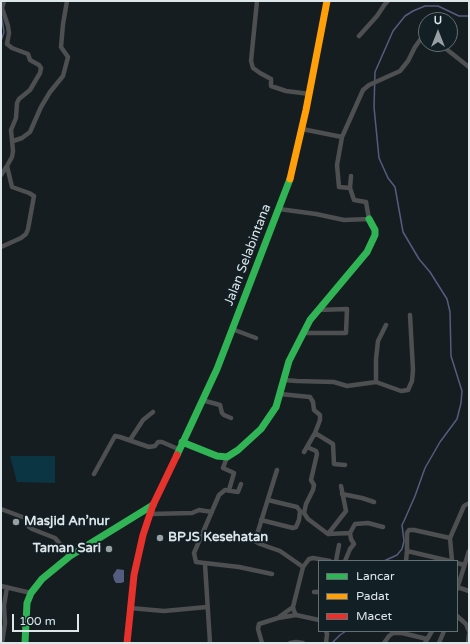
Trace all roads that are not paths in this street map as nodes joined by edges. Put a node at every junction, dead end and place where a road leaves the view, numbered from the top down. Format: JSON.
{"nodes":[{"id":1,"x":4,"y":1,"type":"edge"},
{"id":2,"x":67,"y":1,"type":"edge"},
{"id":3,"x":257,"y":1,"type":"edge"},
{"id":4,"x":327,"y":1,"type":"edge"},
{"id":5,"x":388,"y":1,"type":"edge"},
{"id":6,"x":1,"y":8,"type":"edge"},
{"id":7,"x":359,"y":36,"type":"dead end"},
{"id":8,"x":418,"y":42,"type":"edge"},
{"id":9,"x":450,"y":52,"type":"edge"},
{"id":10,"x":469,"y":67,"type":"edge"},
{"id":11,"x":310,"y":94,"type":"junction"},
{"id":12,"x":302,"y":129,"type":"junction"},
{"id":13,"x":342,"y":137,"type":"junction"},
{"id":14,"x":13,"y":141,"type":"junction"},
{"id":15,"x":7,"y":166,"type":"junction"},
{"id":16,"x":1,"y":175,"type":"edge"},
{"id":17,"x":351,"y":176,"type":"dead end"},
{"id":18,"x":350,"y":188,"type":"junction"},
{"id":19,"x":279,"y":209,"type":"junction"},
{"id":20,"x":369,"y":219,"type":"junction"},
{"id":21,"x":1,"y":247,"type":"edge"},
{"id":22,"x":318,"y":310,"type":"junction"},
{"id":23,"x":410,"y":315,"type":"dead end"},
{"id":24,"x":386,"y":326,"type":"dead end"},
{"id":25,"x":232,"y":329,"type":"junction"},
{"id":26,"x":303,"y":333,"type":"junction"},
{"id":27,"x":256,"y":338,"type":"dead end"},
{"id":28,"x":284,"y":380,"type":"junction"},
{"id":29,"x":376,"y":382,"type":"junction"},
{"id":30,"x":280,"y":394,"type":"junction"},
{"id":31,"x":202,"y":400,"type":"junction"},
{"id":32,"x":153,"y":412,"type":"dead end"},
{"id":33,"x":231,"y":418,"type":"dead end"},
{"id":34,"x":315,"y":433,"type":"junction"},
{"id":35,"x":130,"y":440,"type":"junction"},
{"id":36,"x":180,"y":446,"type":"junction"},
{"id":37,"x":308,"y":447,"type":"junction"},
{"id":38,"x":304,"y":452,"type":"dead end"},
{"id":39,"x":227,"y":457,"type":"junction"},
{"id":40,"x":345,"y":465,"type":"dead end"},
{"id":41,"x":276,"y":470,"type":"dead end"},
{"id":42,"x":94,"y":474,"type":"dead end"},
{"id":43,"x":241,"y":484,"type":"dead end"},
{"id":44,"x":341,"y":486,"type":"dead end"},
{"id":45,"x":229,"y":490,"type":"junction"},
{"id":46,"x":342,"y":494,"type":"junction"},
{"id":47,"x":268,"y":500,"type":"junction"},
{"id":48,"x":374,"y":502,"type":"dead end"},
{"id":49,"x":469,"y":504,"type":"edge"},
{"id":50,"x":153,"y":505,"type":"junction"},
{"id":51,"x":1,"y":509,"type":"edge"},
{"id":52,"x":212,"y":512,"type":"junction"},
{"id":53,"x":150,"y":514,"type":"junction"},
{"id":54,"x":134,"y":517,"type":"junction"},
{"id":55,"x":261,"y":520,"type":"junction"},
{"id":56,"x":147,"y":524,"type":"junction"},
{"id":57,"x":383,"y":527,"type":"dead end"},
{"id":58,"x":350,"y":533,"type":"junction"},
{"id":59,"x":328,"y":534,"type":"junction"},
{"id":60,"x":450,"y":538,"type":"junction"},
{"id":61,"x":339,"y":545,"type":"dead end"},
{"id":62,"x":407,"y":551,"type":"junction"},
{"id":63,"x":469,"y":552,"type":"edge"},
{"id":64,"x":70,"y":556,"type":"junction"},
{"id":65,"x":324,"y":560,"type":"edge"},
{"id":66,"x":336,"y":560,"type":"edge"},
{"id":67,"x":346,"y":560,"type":"edge"},
{"id":68,"x":406,"y":560,"type":"edge"},
{"id":69,"x":447,"y":560,"type":"edge"},
{"id":70,"x":451,"y":560,"type":"edge"},
{"id":71,"x":458,"y":563,"type":"edge"},
{"id":72,"x":205,"y":564,"type":"junction"},
{"id":73,"x":464,"y":565,"type":"junction"},
{"id":74,"x":303,"y":567,"type":"junction"},
{"id":75,"x":272,"y":574,"type":"dead end"},
{"id":76,"x":458,"y":585,"type":"edge"},
{"id":77,"x":1,"y":586,"type":"edge"},
{"id":78,"x":7,"y":587,"type":"junction"},
{"id":79,"x":458,"y":588,"type":"edge"},
{"id":80,"x":469,"y":591,"type":"edge"},
{"id":81,"x":31,"y":593,"type":"junction"},
{"id":82,"x":207,"y":607,"type":"junction"},
{"id":83,"x":293,"y":607,"type":"junction"},
{"id":84,"x":130,"y":608,"type":"junction"},
{"id":85,"x":296,"y":614,"type":"junction"},
{"id":86,"x":458,"y":617,"type":"edge"},
{"id":87,"x":278,"y":618,"type":"junction"},
{"id":88,"x":318,"y":620,"type":"edge"},
{"id":89,"x":469,"y":631,"type":"edge"},
{"id":90,"x":327,"y":632,"type":"edge"},
{"id":91,"x":430,"y":632,"type":"edge"},
{"id":92,"x":444,"y":632,"type":"edge"},
{"id":93,"x":469,"y":634,"type":"edge"},
{"id":94,"x":426,"y":641,"type":"edge"},
{"id":95,"x":2,"y":643,"type":"edge"},
{"id":96,"x":25,"y":643,"type":"edge"},
{"id":97,"x":127,"y":643,"type":"edge"},
{"id":98,"x":210,"y":643,"type":"edge"},
{"id":99,"x":262,"y":643,"type":"edge"},
{"id":100,"x":290,"y":643,"type":"edge"},
{"id":101,"x":303,"y":643,"type":"edge"},
{"id":102,"x":326,"y":643,"type":"edge"},
{"id":103,"x":384,"y":643,"type":"edge"},
{"id":104,"x":438,"y":643,"type":"edge"},
{"id":105,"x":468,"y":643,"type":"edge"}],
"edges":[{"from":1,"to":6,"type":"street"},
{"from":2,"to":14,"type":"street"},
{"from":3,"to":11,"type":"street"},
{"from":4,"to":11,"type":"street","name":"Jalan Selabintana"},
{"from":5,"to":7,"type":"street"},
{"from":6,"to":14,"type":"street"},
{"from":8,"to":13,"type":"street"},
{"from":9,"to":10,"type":"street"},
{"from":11,"to":12,"type":"street","name":"Jalan Selabintana"},
{"from":12,"to":13,"type":"street"},
{"from":12,"to":19,"type":"street","name":"Jalan Selabintana"},
{"from":13,"to":18,"type":"street"},
{"from":14,"to":15,"type":"street"},
{"from":15,"to":16,"type":"street"},
{"from":15,"to":21,"type":"street"},
{"from":17,"to":18,"type":"street"},
{"from":18,"to":20,"type":"street"},
{"from":19,"to":20,"type":"street"},
{"from":19,"to":25,"type":"street","name":"Jalan Selabintana"},
{"from":20,"to":22,"type":"street"},
{"from":22,"to":26,"type":"street"},
{"from":22,"to":26,"type":"street"},
{"from":23,"to":29,"type":"street"},
{"from":24,"to":29,"type":"street"},
{"from":25,"to":27,"type":"street"},
{"from":25,"to":31,"type":"street","name":"Jalan Selabintana"},
{"from":26,"to":28,"type":"street"},
{"from":28,"to":29,"type":"street"},
{"from":28,"to":30,"type":"street"},
{"from":30,"to":34,"type":"street"},
{"from":30,"to":39,"type":"street"},
{"from":31,"to":33,"type":"street"},
{"from":31,"to":36,"type":"street","name":"Jalan Selabintana"},
{"from":32,"to":35,"type":"street"},
{"from":34,"to":37,"type":"street"},
{"from":34,"to":40,"type":"street"},
{"from":35,"to":36,"type":"street"},
{"from":35,"to":42,"type":"street"},
{"from":36,"to":39,"type":"street"},
{"from":36,"to":50,"type":"street","name":"Jalan Selabintana"},
{"from":37,"to":38,"type":"street"},
{"from":37,"to":59,"type":"street"},
{"from":39,"to":45,"type":"street"},
{"from":41,"to":47,"type":"street"},
{"from":43,"to":45,"type":"street"},
{"from":44,"to":46,"type":"street"},
{"from":45,"to":52,"type":"street"},
{"from":46,"to":48,"type":"street"},
{"from":46,"to":59,"type":"street"},
{"from":47,"to":55,"type":"street"},
{"from":47,"to":55,"type":"street"},
{"from":49,"to":60,"type":"street"},
{"from":50,"to":53,"type":"street","name":"Jalan Selabintana"},
{"from":50,"to":54,"type":"street"},
{"from":51,"to":64,"type":"street"},
{"from":52,"to":53,"type":"street"},
{"from":52,"to":72,"type":"street"},
{"from":53,"to":56,"type":"street","name":"Jalan Selabintana"},
{"from":54,"to":56,"type":"street"},
{"from":54,"to":64,"type":"street"},
{"from":55,"to":74,"type":"street"},
{"from":56,"to":84,"type":"street","name":"Jalan Selabintana"},
{"from":57,"to":58,"type":"street"},
{"from":58,"to":59,"type":"street"},
{"from":58,"to":67,"type":"street"},
{"from":60,"to":62,"type":"street"},
{"from":60,"to":70,"type":"street"},
{"from":61,"to":66,"type":"street"},
{"from":62,"to":68,"type":"street"},
{"from":62,"to":69,"type":"street"},
{"from":63,"to":73,"type":"street"},
{"from":64,"to":81,"type":"street"},
{"from":65,"to":74,"type":"street"},
{"from":71,"to":73,"type":"street"},
{"from":72,"to":75,"type":"street"},
{"from":72,"to":82,"type":"street"},
{"from":73,"to":76,"type":"street"},
{"from":74,"to":83,"type":"street"},
{"from":77,"to":78,"type":"street"},
{"from":78,"to":81,"type":"street"},
{"from":78,"to":95,"type":"street"},
{"from":79,"to":80,"type":"street"},
{"from":81,"to":96,"type":"street"},
{"from":82,"to":84,"type":"street"},
{"from":82,"to":98,"type":"street"},
{"from":83,"to":85,"type":"street"},
{"from":83,"to":87,"type":"street"},
{"from":84,"to":97,"type":"street","name":"Jalan Selabintana"},
{"from":85,"to":87,"type":"street"},
{"from":85,"to":88,"type":"street"},
{"from":86,"to":89,"type":"street"},
{"from":87,"to":99,"type":"street"},
{"from":90,"to":102,"type":"street"},
{"from":91,"to":94,"type":"street"},
{"from":92,"to":104,"type":"street"},
{"from":93,"to":105,"type":"street"},
{"from":94,"to":103,"type":"street"},
{"from":100,"to":101,"type":"street"}]}
